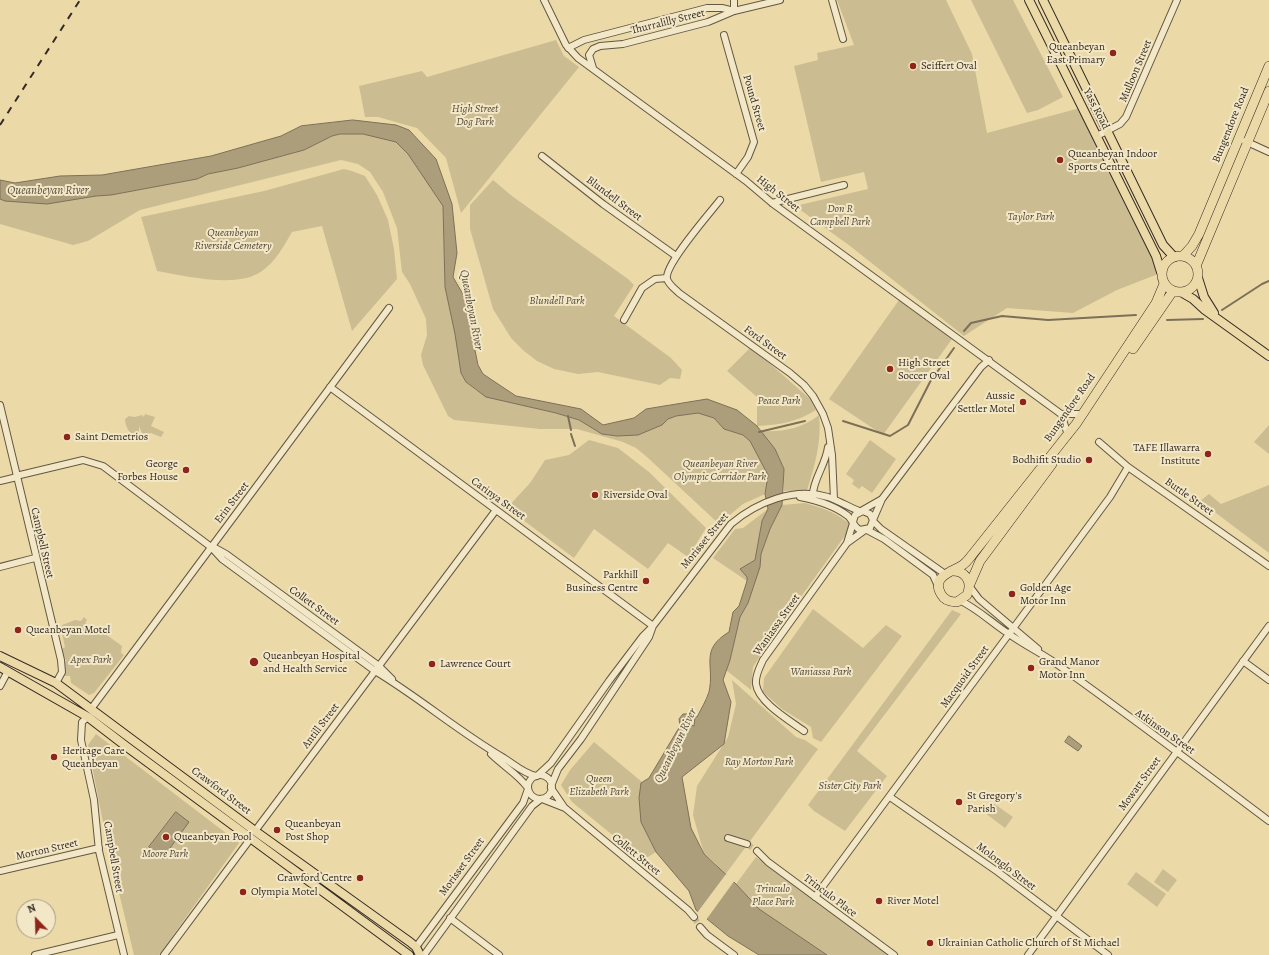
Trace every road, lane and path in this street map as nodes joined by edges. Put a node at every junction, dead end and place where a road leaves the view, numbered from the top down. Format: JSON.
{"nodes":[{"id":1,"x":544,"y":0,"type":"edge"},
{"id":2,"x":734,"y":0,"type":"edge"},
{"id":3,"x":780,"y":0,"type":"edge"},
{"id":4,"x":832,"y":0,"type":"edge"},
{"id":5,"x":1029,"y":0,"type":"edge"},
{"id":6,"x":1043,"y":0,"type":"edge"},
{"id":7,"x":1177,"y":0,"type":"edge"},
{"id":8,"x":734,"y":11,"type":"junction"},
{"id":9,"x":625,"y":29,"type":"junction"},
{"id":10,"x":724,"y":35,"type":"dead end"},
{"id":11,"x":843,"y":39,"type":"dead end"},
{"id":12,"x":628,"y":42,"type":"junction"},
{"id":13,"x":568,"y":48,"type":"junction"},
{"id":14,"x":1269,"y":66,"type":"edge"},
{"id":15,"x":595,"y":70,"type":"junction"},
{"id":16,"x":1269,"y":91,"type":"edge"},
{"id":17,"x":1094,"y":103,"type":"junction"},
{"id":18,"x":1083,"y":108,"type":"junction"},
{"id":19,"x":1108,"y":131,"type":"junction"},
{"id":20,"x":1097,"y":136,"type":"junction"},
{"id":21,"x":1238,"y":139,"type":"junction"},
{"id":22,"x":1248,"y":142,"type":"junction"},
{"id":23,"x":1269,"y":152,"type":"edge"},
{"id":24,"x":542,"y":156,"type":"dead end"},
{"id":25,"x":736,"y":174,"type":"junction"},
{"id":26,"x":844,"y":185,"type":"dead end"},
{"id":27,"x":720,"y":200,"type":"dead end"},
{"id":28,"x":772,"y":203,"type":"junction"},
{"id":29,"x":676,"y":256,"type":"junction"},
{"id":30,"x":1178,"y":257,"type":"junction"},
{"id":31,"x":1196,"y":266,"type":"junction"},
{"id":32,"x":1161,"y":272,"type":"junction"},
{"id":33,"x":667,"y":278,"type":"junction"},
{"id":34,"x":1198,"y":278,"type":"junction"},
{"id":35,"x":1164,"y":284,"type":"junction"},
{"id":36,"x":1177,"y":292,"type":"junction"},
{"id":37,"x":389,"y":308,"type":"dead end"},
{"id":38,"x":1218,"y":319,"type":"junction"},
{"id":39,"x":624,"y":320,"type":"dead end"},
{"id":40,"x":1269,"y":356,"type":"edge"},
{"id":41,"x":989,"y":360,"type":"junction"},
{"id":42,"x":330,"y":387,"type":"junction"},
{"id":43,"x":0,"y":405,"type":"edge"},
{"id":44,"x":1061,"y":414,"type":"junction"},
{"id":45,"x":1083,"y":414,"type":"junction"},
{"id":46,"x":1068,"y":435,"type":"junction"},
{"id":47,"x":829,"y":440,"type":"junction"},
{"id":48,"x":1099,"y":442,"type":"dead end"},
{"id":49,"x":1128,"y":467,"type":"junction"},
{"id":50,"x":16,"y":476,"type":"junction"},
{"id":51,"x":0,"y":481,"type":"edge"},
{"id":52,"x":813,"y":494,"type":"junction"},
{"id":53,"x":792,"y":496,"type":"junction"},
{"id":54,"x":882,"y":499,"type":"junction"},
{"id":55,"x":834,"y":500,"type":"junction"},
{"id":56,"x":825,"y":504,"type":"junction"},
{"id":57,"x":496,"y":510,"type":"junction"},
{"id":58,"x":860,"y":511,"type":"junction"},
{"id":59,"x":873,"y":520,"type":"junction"},
{"id":60,"x":853,"y":522,"type":"junction"},
{"id":61,"x":866,"y":530,"type":"junction"},
{"id":62,"x":847,"y":543,"type":"junction"},
{"id":63,"x":211,"y":547,"type":"junction"},
{"id":64,"x":36,"y":558,"type":"junction"},
{"id":65,"x":1269,"y":566,"type":"edge"},
{"id":66,"x":0,"y":567,"type":"edge"},
{"id":67,"x":948,"y":572,"type":"junction"},
{"id":68,"x":970,"y":585,"type":"junction"},
{"id":69,"x":938,"y":588,"type":"junction"},
{"id":70,"x":959,"y":600,"type":"junction"},
{"id":71,"x":653,"y":626,"type":"junction"},
{"id":72,"x":1269,"y":626,"type":"edge"},
{"id":73,"x":1014,"y":627,"type":"junction"},
{"id":74,"x":1009,"y":634,"type":"junction"},
{"id":75,"x":0,"y":656,"type":"edge"},
{"id":76,"x":1050,"y":660,"type":"junction"},
{"id":77,"x":1243,"y":661,"type":"junction"},
{"id":78,"x":12,"y":662,"type":"junction"},
{"id":79,"x":0,"y":667,"type":"edge"},
{"id":80,"x":377,"y":669,"type":"junction"},
{"id":81,"x":8,"y":671,"type":"junction"},
{"id":82,"x":625,"y":672,"type":"junction"},
{"id":83,"x":609,"y":680,"type":"junction"},
{"id":84,"x":1269,"y":680,"type":"edge"},
{"id":85,"x":56,"y":684,"type":"junction"},
{"id":86,"x":0,"y":686,"type":"edge"},
{"id":87,"x":596,"y":699,"type":"junction"},
{"id":88,"x":89,"y":713,"type":"junction"},
{"id":89,"x":595,"y":717,"type":"junction"},
{"id":90,"x":804,"y":731,"type":"dead end"},
{"id":91,"x":488,"y":750,"type":"junction"},
{"id":92,"x":1177,"y":751,"type":"junction"},
{"id":93,"x":536,"y":776,"type":"junction"},
{"id":94,"x":551,"y":787,"type":"junction"},
{"id":95,"x":528,"y":789,"type":"junction"},
{"id":96,"x":890,"y":797,"type":"junction"},
{"id":97,"x":541,"y":799,"type":"junction"},
{"id":98,"x":565,"y":808,"type":"junction"},
{"id":99,"x":1269,"y":821,"type":"edge"},
{"id":100,"x":253,"y":835,"type":"junction"},
{"id":101,"x":728,"y":838,"type":"dead end"},
{"id":102,"x":747,"y":844,"type":"tunnel mouth"},
{"id":103,"x":99,"y":848,"type":"junction"},
{"id":104,"x":757,"y":850,"type":"tunnel mouth"},
{"id":105,"x":0,"y":871,"type":"edge"},
{"id":106,"x":815,"y":897,"type":"junction"},
{"id":107,"x":694,"y":917,"type":"tunnel mouth"},
{"id":108,"x":1056,"y":917,"type":"junction"},
{"id":109,"x":450,"y":918,"type":"junction"},
{"id":110,"x":700,"y":928,"type":"tunnel mouth"},
{"id":111,"x":118,"y":935,"type":"junction"},
{"id":112,"x":416,"y":947,"type":"junction"},
{"id":113,"x":35,"y":955,"type":"edge"},
{"id":114,"x":124,"y":955,"type":"edge"},
{"id":115,"x":164,"y":955,"type":"edge"},
{"id":116,"x":410,"y":955,"type":"edge"},
{"id":117,"x":420,"y":955,"type":"edge"},
{"id":118,"x":424,"y":955,"type":"edge"},
{"id":119,"x":499,"y":955,"type":"edge"},
{"id":120,"x":734,"y":955,"type":"edge"},
{"id":121,"x":894,"y":955,"type":"edge"},
{"id":122,"x":1028,"y":955,"type":"edge"},
{"id":123,"x":1108,"y":955,"type":"edge"}],
"edges":[{"from":1,"to":13,"type":"street","name":"High Street"},
{"from":2,"to":8,"type":"street"},
{"from":3,"to":8,"type":"street","name":"Thurralilly Street"},
{"from":4,"to":11,"type":"street"},
{"from":5,"to":18,"type":"main road","name":"Yass Road"},
{"from":6,"to":17,"type":"main road","name":"Yass Road"},
{"from":7,"to":19,"type":"street","name":"Mulloon Street"},
{"from":8,"to":9,"type":"street","name":"Thurralilly Street"},
{"from":8,"to":12,"type":"street","name":"Thurralilly Street"},
{"from":9,"to":12,"type":"street","name":"Thurralilly Street"},
{"from":9,"to":13,"type":"street","name":"Thurralilly Street"},
{"from":10,"to":25,"type":"street","name":"Pound Street"},
{"from":12,"to":15,"type":"street","name":"Thurralilly Street"},
{"from":13,"to":15,"type":"street","name":"High Street"},
{"from":14,"to":21,"type":"highway","name":"Bungendore Road"},
{"from":15,"to":25,"type":"street","name":"High Street"},
{"from":16,"to":22,"type":"highway","name":"Bungendore Road"},
{"from":17,"to":18,"type":"main road"},
{"from":17,"to":19,"type":"main road","name":"Yass Road"},
{"from":18,"to":20,"type":"main road","name":"Yass Road"},
{"from":19,"to":20,"type":"street","name":"Mulloon Street"},
{"from":19,"to":30,"type":"main road","name":"Yass Road"},
{"from":20,"to":32,"type":"main road","name":"Yass Road"},
{"from":21,"to":22,"type":"street"},
{"from":21,"to":30,"type":"highway","name":"Bungendore Road"},
{"from":22,"to":23,"type":"street"},
{"from":22,"to":31,"type":"highway","name":"Bungendore Road"},
{"from":24,"to":29,"type":"street","name":"Blundell Street"},
{"from":25,"to":28,"type":"street","name":"High Street"},
{"from":26,"to":28,"type":"street"},
{"from":27,"to":29,"type":"street"},
{"from":28,"to":41,"type":"street","name":"High Street"},
{"from":29,"to":33,"type":"street"},
{"from":30,"to":31,"type":"highway"},
{"from":30,"to":32,"type":"highway"},
{"from":31,"to":34,"type":"highway"},
{"from":32,"to":35,"type":"highway"},
{"from":33,"to":39,"type":"street"},
{"from":33,"to":47,"type":"street","name":"Ford Street"},
{"from":34,"to":36,"type":"highway"},
{"from":34,"to":38,"type":"main road"},
{"from":35,"to":36,"type":"highway"},
{"from":35,"to":45,"type":"highway","name":"Bungendore Road"},
{"from":36,"to":38,"type":"main road"},
{"from":36,"to":68,"type":"highway","name":"Bungendore Road"},
{"from":37,"to":42,"type":"street","name":"Erin Street"},
{"from":38,"to":40,"type":"main road"},
{"from":41,"to":44,"type":"street","name":"High Street"},
{"from":41,"to":54,"type":"street"},
{"from":42,"to":57,"type":"street","name":"Carinya Street"},
{"from":42,"to":63,"type":"street","name":"Erin Street"},
{"from":43,"to":50,"type":"street","name":"Campbell Street"},
{"from":44,"to":45,"type":"street"},
{"from":44,"to":46,"type":"street"},
{"from":45,"to":46,"type":"highway","name":"Bungendore Road"},
{"from":46,"to":67,"type":"highway","name":"Bungendore Road"},
{"from":47,"to":52,"type":"street","name":"Ford Street"},
{"from":47,"to":55,"type":"street","name":"Ford Street"},
{"from":48,"to":49,"type":"street","name":"Buttle Street"},
{"from":49,"to":65,"type":"street","name":"Buttle Street"},
{"from":49,"to":73,"type":"street","name":"Macquoid Street"},
{"from":50,"to":51,"type":"street","name":"Collett Street"},
{"from":50,"to":63,"type":"street","name":"Collett Street"},
{"from":50,"to":64,"type":"street","name":"Campbell Street"},
{"from":52,"to":53,"type":"street","name":"Morisset Street"},
{"from":52,"to":55,"type":"street"},
{"from":52,"to":56,"type":"street"},
{"from":53,"to":56,"type":"street","name":"Morisset Street"},
{"from":53,"to":71,"type":"street","name":"Morisset Street"},
{"from":54,"to":58,"type":"street"},
{"from":54,"to":59,"type":"street"},
{"from":55,"to":58,"type":"street"},
{"from":56,"to":60,"type":"street"},
{"from":57,"to":71,"type":"street","name":"Carinya Street"},
{"from":57,"to":80,"type":"street","name":"Antill Street"},
{"from":58,"to":59,"type":"street"},
{"from":58,"to":60,"type":"street"},
{"from":59,"to":61,"type":"street"},
{"from":59,"to":67,"type":"street"},
{"from":60,"to":61,"type":"street"},
{"from":60,"to":62,"type":"street","name":"Waniassa Street"},
{"from":61,"to":62,"type":"street","name":"Waniassa Street"},
{"from":61,"to":69,"type":"street"},
{"from":62,"to":90,"type":"street","name":"Waniassa Street"},
{"from":63,"to":80,"type":"street","name":"Collett Street"},
{"from":63,"to":88,"type":"street","name":"Erin Street"},
{"from":64,"to":66,"type":"street"},
{"from":64,"to":85,"type":"street","name":"Campbell Street"},
{"from":67,"to":68,"type":"highway"},
{"from":67,"to":69,"type":"highway"},
{"from":68,"to":70,"type":"highway"},
{"from":68,"to":73,"type":"street","name":"Atkinson Street"},
{"from":69,"to":70,"type":"highway"},
{"from":70,"to":74,"type":"street","name":"Atkinson Street"},
{"from":71,"to":82,"type":"street","name":"Morisset Street"},
{"from":71,"to":83,"type":"street","name":"Morisset Street"},
{"from":72,"to":77,"type":"street","name":"Mowatt Street"},
{"from":73,"to":74,"type":"street","name":"Macquoid Street"},
{"from":73,"to":76,"type":"street","name":"Atkinson Street"},
{"from":74,"to":76,"type":"street","name":"Atkinson Street"},
{"from":74,"to":96,"type":"street","name":"Macquoid Street"},
{"from":75,"to":78,"type":"main road","name":"Crawford Street"},
{"from":76,"to":92,"type":"street","name":"Atkinson Street"},
{"from":77,"to":84,"type":"street"},
{"from":77,"to":92,"type":"street","name":"Mowatt Street"},
{"from":78,"to":81,"type":"main road"},
{"from":78,"to":85,"type":"main road","name":"Crawford Street"},
{"from":79,"to":81,"type":"main road","name":"Crawford Street"},
{"from":80,"to":91,"type":"street","name":"Collett Street"},
{"from":80,"to":100,"type":"street","name":"Antill Street"},
{"from":81,"to":86,"type":"street"},
{"from":81,"to":88,"type":"main road","name":"Crawford Street"},
{"from":82,"to":83,"type":"street"},
{"from":82,"to":89,"type":"street","name":"Morisset Street"},
{"from":83,"to":87,"type":"street","name":"Morisset Street"},
{"from":85,"to":88,"type":"main road","name":"Crawford Street"},
{"from":87,"to":89,"type":"street"},
{"from":87,"to":93,"type":"street","name":"Morisset Street"},
{"from":88,"to":100,"type":"main road","name":"Crawford Street"},
{"from":88,"to":103,"type":"street","name":"Campbell Street"},
{"from":89,"to":94,"type":"street","name":"Morisset Street"},
{"from":91,"to":93,"type":"street","name":"Collett Street"},
{"from":91,"to":95,"type":"street","name":"Collett Street"},
{"from":92,"to":99,"type":"street","name":"Atkinson Street"},
{"from":92,"to":108,"type":"street","name":"Mowatt Street"},
{"from":93,"to":94,"type":"street"},
{"from":93,"to":95,"type":"street"},
{"from":94,"to":97,"type":"street"},
{"from":94,"to":98,"type":"street","name":"Collett Street"},
{"from":95,"to":97,"type":"street"},
{"from":95,"to":112,"type":"street","name":"Morisset Street"},
{"from":96,"to":106,"type":"street","name":"Macquoid Street"},
{"from":96,"to":108,"type":"street","name":"Molonglo Street"},
{"from":97,"to":98,"type":"street","name":"Collett Street"},
{"from":97,"to":109,"type":"street","name":"Morisset Street"},
{"from":98,"to":107,"type":"street","name":"Collett Street"},
{"from":100,"to":112,"type":"main road","name":"Crawford Street"},
{"from":100,"to":115,"type":"street","name":"Antill Street"},
{"from":100,"to":116,"type":"main road","name":"Crawford Street"},
{"from":101,"to":102,"type":"street"},
{"from":103,"to":105,"type":"street","name":"Morton Street"},
{"from":103,"to":111,"type":"street","name":"Campbell Street"},
{"from":104,"to":106,"type":"street","name":"Trinculo Place"},
{"from":106,"to":121,"type":"street","name":"Trinculo Place"},
{"from":108,"to":122,"type":"street","name":"Mowatt Street"},
{"from":108,"to":123,"type":"street","name":"Molonglo Street"},
{"from":109,"to":118,"type":"street","name":"Morisset Street"},
{"from":109,"to":119,"type":"street"},
{"from":110,"to":120,"type":"street"},
{"from":111,"to":113,"type":"street"},
{"from":111,"to":114,"type":"street","name":"Campbell Street"},
{"from":112,"to":116,"type":"main road","name":"Morisset Street"},
{"from":112,"to":117,"type":"main road","name":"Crawford Street"}]}
